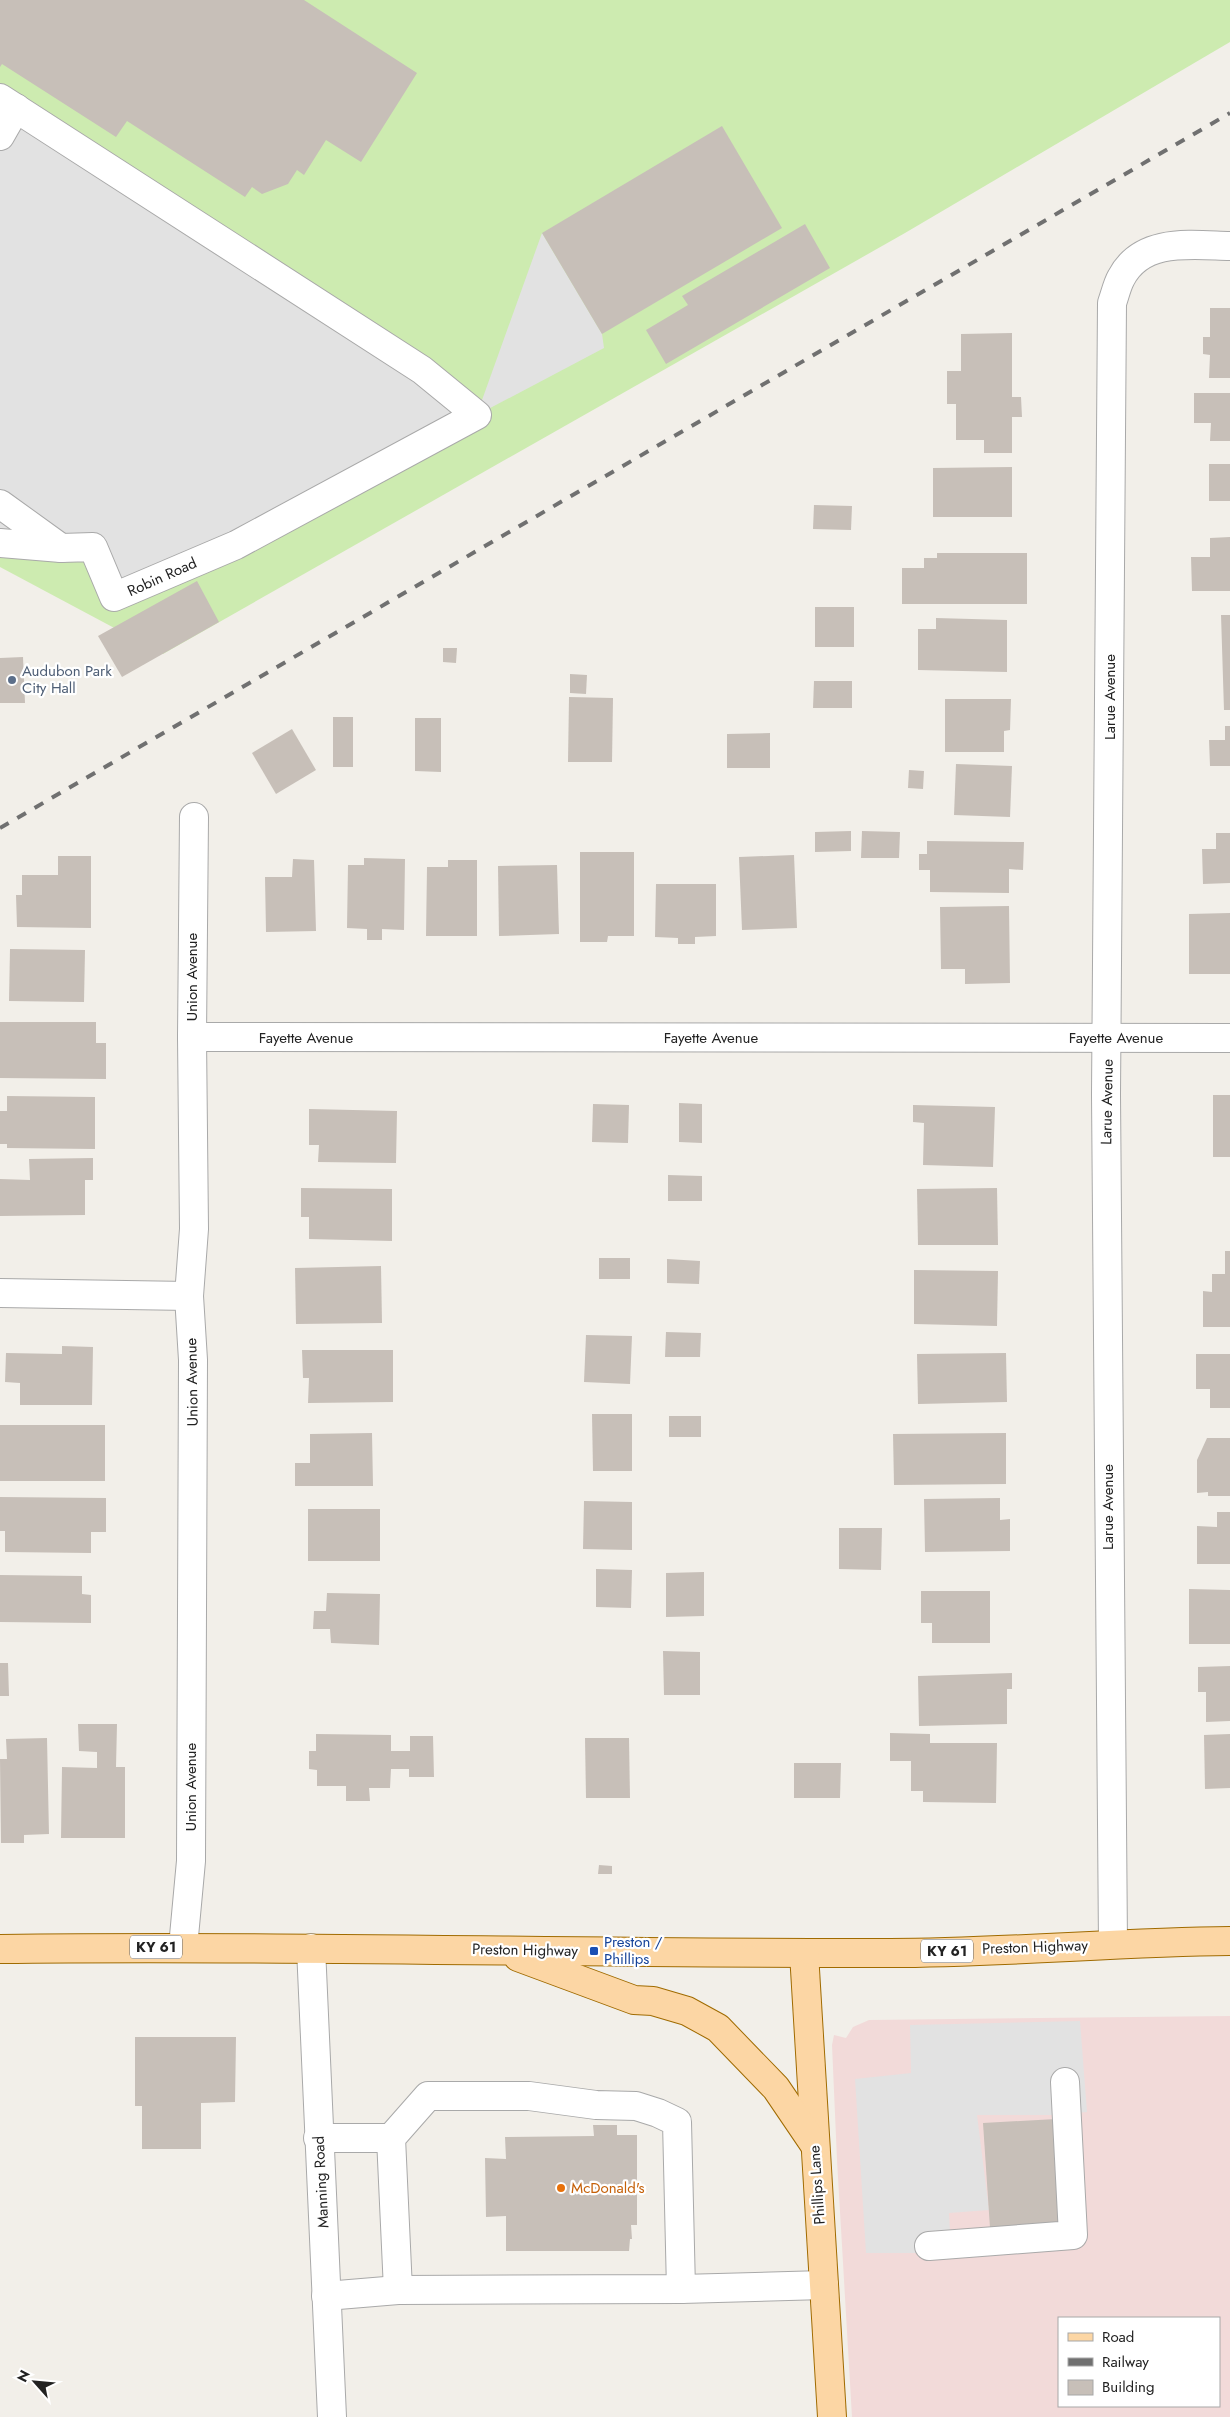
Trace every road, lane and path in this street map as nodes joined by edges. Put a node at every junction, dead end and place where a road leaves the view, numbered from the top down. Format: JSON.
{"nodes":[{"id":1,"x":8,"y":103,"type":"edge"},
{"id":2,"x":0,"y":136,"type":"edge"},
{"id":3,"x":1230,"y":246,"type":"edge"},
{"id":4,"x":0,"y":504,"type":"edge"},
{"id":5,"x":0,"y":542,"type":"edge"},
{"id":6,"x":61,"y":548,"type":"junction"},
{"id":7,"x":194,"y":816,"type":"dead end"},
{"id":8,"x":192,"y":1038,"type":"junction"},
{"id":9,"x":1108,"y":1038,"type":"junction"},
{"id":10,"x":1230,"y":1038,"type":"edge"},
{"id":11,"x":0,"y":1293,"type":"edge"},
{"id":12,"x":189,"y":1296,"type":"junction"},
{"id":13,"x":1230,"y":1941,"type":"edge"},
{"id":14,"x":1113,"y":1944,"type":"junction"},
{"id":15,"x":183,"y":1947,"type":"junction"},
{"id":16,"x":311,"y":1948,"type":"junction"},
{"id":17,"x":0,"y":1949,"type":"edge"},
{"id":18,"x":498,"y":1950,"type":"junction"},
{"id":19,"x":804,"y":1953,"type":"junction"},
{"id":20,"x":1065,"y":2082,"type":"dead end"},
{"id":21,"x":318,"y":2138,"type":"junction"},
{"id":22,"x":391,"y":2138,"type":"junction"},
{"id":23,"x":814,"y":2145,"type":"junction"},
{"id":24,"x":928,"y":2246,"type":"dead end"},
{"id":25,"x":824,"y":2284,"type":"junction"},
{"id":26,"x":681,"y":2289,"type":"junction"},
{"id":27,"x":398,"y":2290,"type":"junction"},
{"id":28,"x":326,"y":2296,"type":"junction"},
{"id":29,"x":332,"y":2417,"type":"edge"},
{"id":30,"x":832,"y":2417,"type":"edge"}],
"edges":[{"from":1,"to":2,"type":"street"},
{"from":1,"to":6,"type":"street","name":"Robin Road"},
{"from":3,"to":9,"type":"street","name":"Larue Avenue"},
{"from":4,"to":6,"type":"street"},
{"from":5,"to":6,"type":"street","name":"Robin Road"},
{"from":7,"to":8,"type":"street","name":"Union Avenue"},
{"from":8,"to":9,"type":"street","name":"Fayette Avenue"},
{"from":8,"to":12,"type":"street","name":"Union Avenue"},
{"from":9,"to":10,"type":"street","name":"Fayette Avenue"},
{"from":9,"to":14,"type":"street","name":"Larue Avenue"},
{"from":11,"to":12,"type":"street"},
{"from":12,"to":15,"type":"street","name":"Union Avenue"},
{"from":13,"to":14,"type":"main road","name":"Preston Highway","number":"KY 61"},
{"from":14,"to":19,"type":"main road","name":"Preston Highway","number":"KY 61"},
{"from":15,"to":16,"type":"main road","name":"Preston Highway","number":"KY 61"},
{"from":15,"to":17,"type":"main road","name":"Preston Highway","number":"KY 61"},
{"from":16,"to":18,"type":"main road","name":"Preston Highway","number":"KY 61"},
{"from":16,"to":21,"type":"street","name":"Manning Road"},
{"from":18,"to":19,"type":"main road","name":"Preston Highway","number":"KY 61"},
{"from":18,"to":23,"type":"main road"},
{"from":19,"to":23,"type":"main road","name":"Phillips Lane"},
{"from":20,"to":24,"type":"street"},
{"from":21,"to":22,"type":"street"},
{"from":21,"to":28,"type":"street","name":"Manning Road"},
{"from":22,"to":26,"type":"street"},
{"from":22,"to":27,"type":"street"},
{"from":23,"to":25,"type":"main road","name":"Phillips Lane"},
{"from":25,"to":26,"type":"street"},
{"from":25,"to":30,"type":"main road","name":"Phillips Lane"},
{"from":26,"to":27,"type":"street"},
{"from":27,"to":28,"type":"street"},
{"from":28,"to":29,"type":"street","name":"Manning Road"}]}
